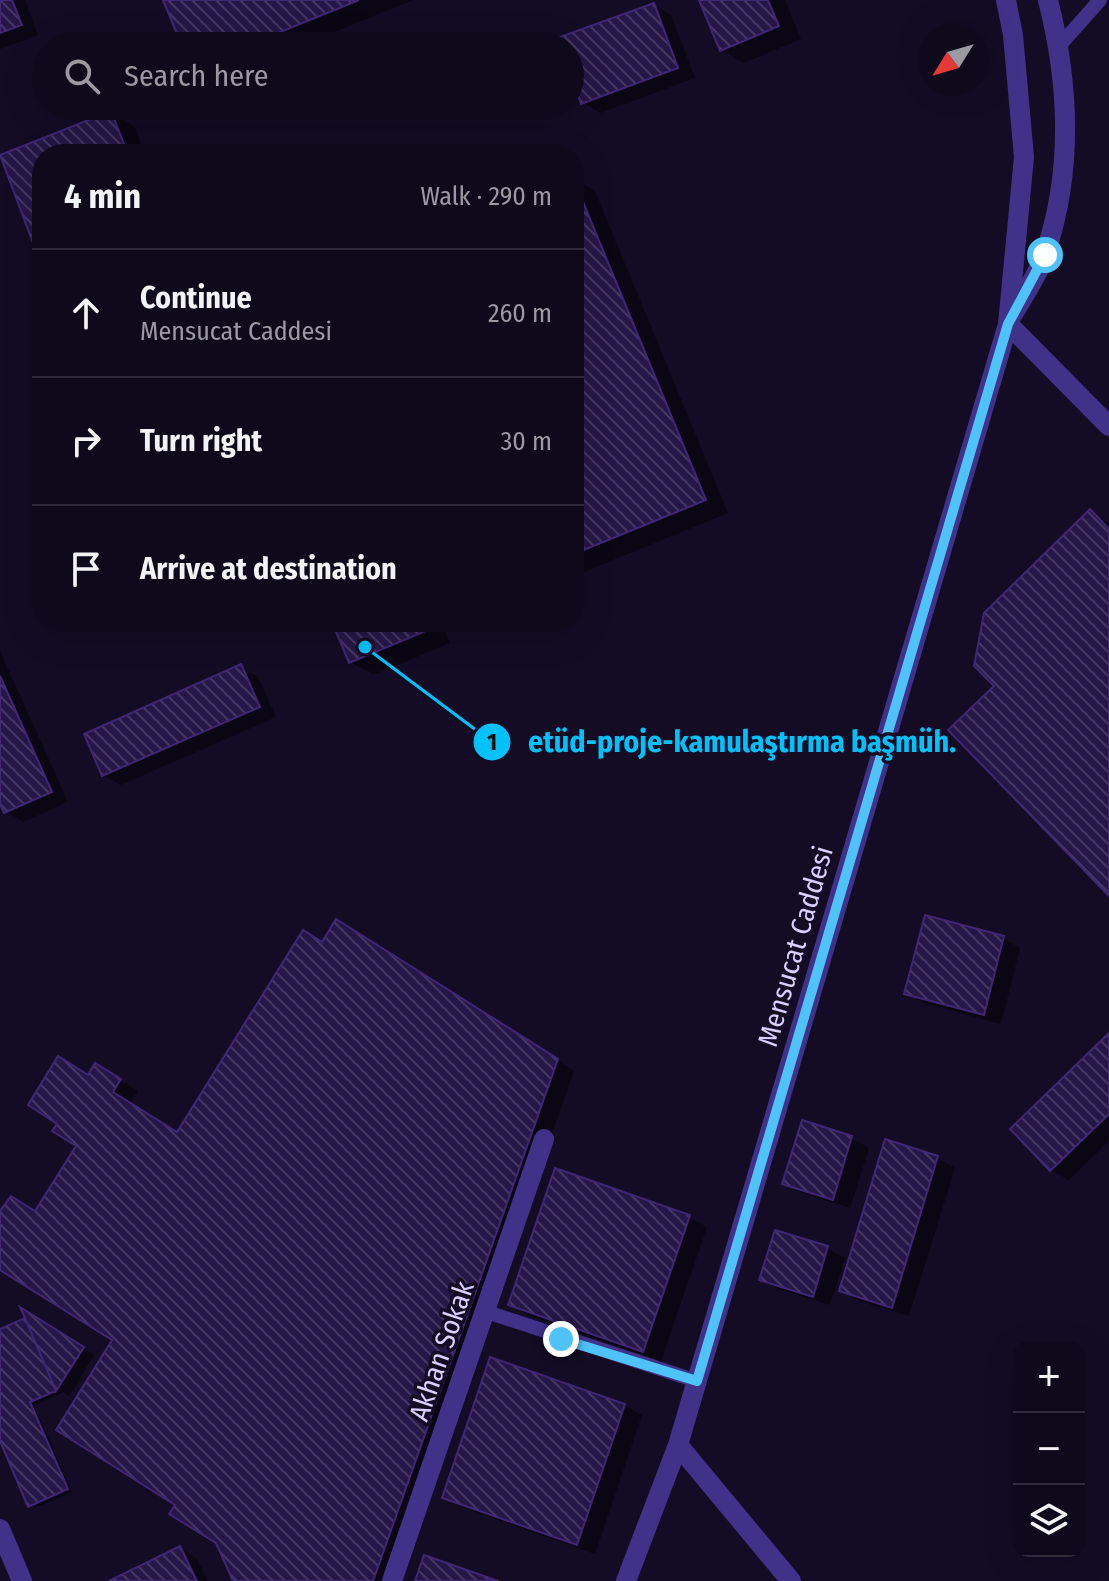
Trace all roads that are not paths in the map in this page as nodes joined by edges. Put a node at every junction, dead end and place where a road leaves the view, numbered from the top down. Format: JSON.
{"nodes":[{"id":1,"x":1006,"y":0,"type":"edge"},
{"id":2,"x":1048,"y":0,"type":"edge"},
{"id":3,"x":1100,"y":0,"type":"edge"},
{"id":4,"x":1060,"y":45,"type":"junction"},
{"id":5,"x":1008,"y":324,"type":"junction"},
{"id":6,"x":1109,"y":426,"type":"edge"},
{"id":7,"x":544,"y":1139,"type":"dead end"},
{"id":8,"x":484,"y":1311,"type":"junction"},
{"id":9,"x":697,"y":1381,"type":"junction"},
{"id":10,"x":678,"y":1445,"type":"junction"},
{"id":11,"x":0,"y":1529,"type":"edge"},
{"id":12,"x":22,"y":1581,"type":"edge"},
{"id":13,"x":392,"y":1581,"type":"edge"},
{"id":14,"x":626,"y":1581,"type":"edge"},
{"id":15,"x":791,"y":1581,"type":"edge"}],
"edges":[{"from":1,"to":5,"type":"street","name":"Mensucat Caddesi"},
{"from":2,"to":4,"type":"street","name":"Mensucat Caddesi"},
{"from":3,"to":4,"type":"lane"},
{"from":4,"to":5,"type":"street","name":"Mensucat Caddesi"},
{"from":5,"to":6,"type":"street"},
{"from":5,"to":9,"type":"street","name":"Mensucat Caddesi"},
{"from":7,"to":8,"type":"street","name":"Akhan Sokak"},
{"from":8,"to":9,"type":"lane"},
{"from":8,"to":13,"type":"street","name":"Akhan Sokak"},
{"from":9,"to":10,"type":"street","name":"Mensucat Caddesi"},
{"from":10,"to":14,"type":"street","name":"Mensucat Caddesi"},
{"from":10,"to":15,"type":"street"},
{"from":11,"to":12,"type":"street"}]}
